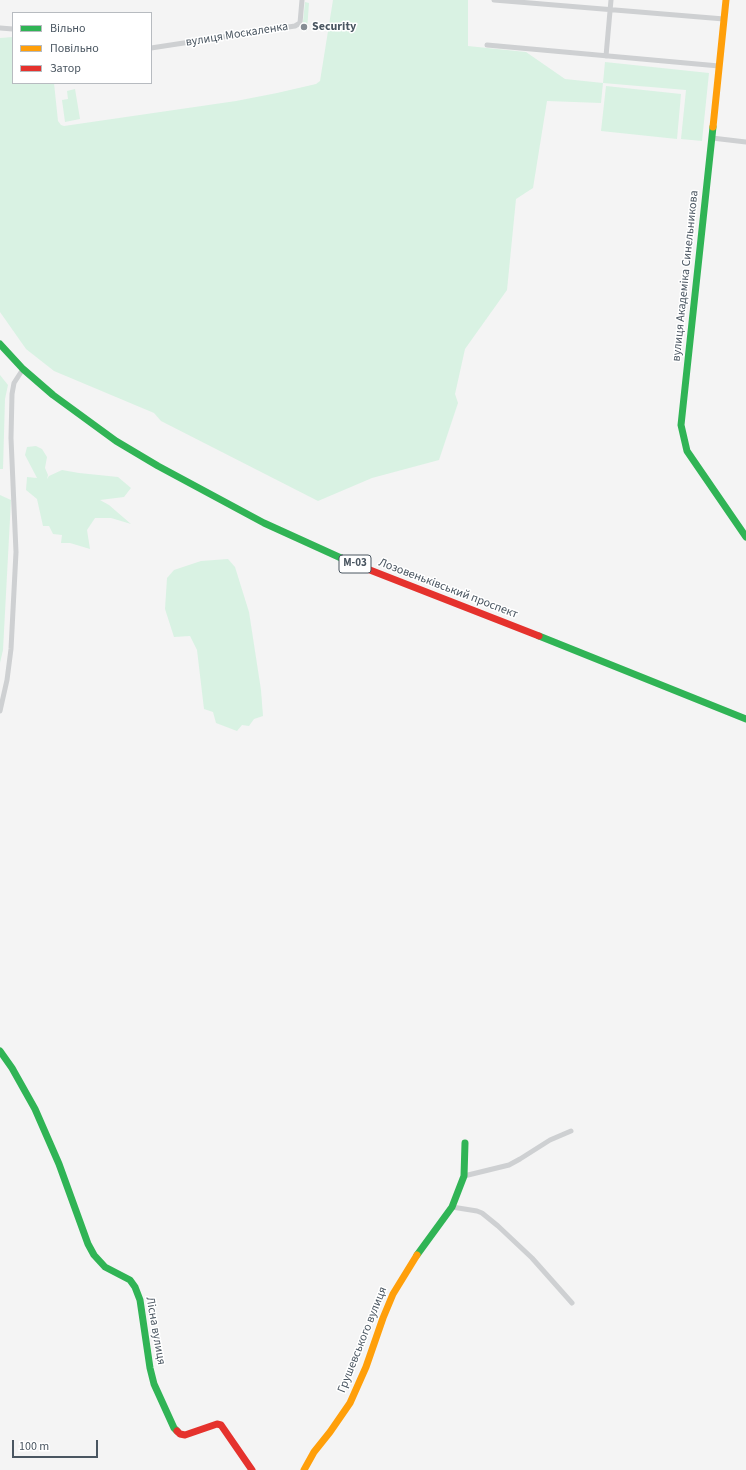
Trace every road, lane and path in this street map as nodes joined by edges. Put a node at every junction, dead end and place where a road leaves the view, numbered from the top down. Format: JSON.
{"nodes":[{"id":1,"x":302,"y":0,"type":"edge"},
{"id":2,"x":494,"y":0,"type":"edge"},
{"id":3,"x":612,"y":0,"type":"edge"},
{"id":4,"x":726,"y":0,"type":"edge"},
{"id":5,"x":610,"y":10,"type":"junction"},
{"id":6,"x":724,"y":19,"type":"junction"},
{"id":7,"x":0,"y":28,"type":"edge"},
{"id":8,"x":12,"y":29,"type":"edge"},
{"id":9,"x":487,"y":45,"type":"dead end"},
{"id":10,"x":152,"y":48,"type":"edge"},
{"id":11,"x":606,"y":56,"type":"junction"},
{"id":12,"x":719,"y":66,"type":"junction"},
{"id":13,"x":712,"y":138,"type":"junction"},
{"id":14,"x":746,"y":142,"type":"edge"},
{"id":15,"x":0,"y":344,"type":"edge"},
{"id":16,"x":23,"y":369,"type":"junction"},
{"id":17,"x":746,"y":537,"type":"edge"},
{"id":18,"x":0,"y":711,"type":"edge"},
{"id":19,"x":746,"y":719,"type":"edge"},
{"id":20,"x":0,"y":1050,"type":"edge"},
{"id":21,"x":571,"y":1131,"type":"dead end"},
{"id":22,"x":465,"y":1143,"type":"dead end"},
{"id":23,"x":464,"y":1176,"type":"junction"},
{"id":24,"x":452,"y":1207,"type":"junction"},
{"id":25,"x":572,"y":1303,"type":"dead end"},
{"id":26,"x":252,"y":1470,"type":"edge"},
{"id":27,"x":304,"y":1470,"type":"edge"}],
"edges":[{"from":1,"to":10,"type":"street","name":"вулиця Москаленка"},
{"from":2,"to":5,"type":"street"},
{"from":3,"to":5,"type":"street"},
{"from":4,"to":6,"type":"main road","name":"вулиця Академіка Синельникова"},
{"from":5,"to":6,"type":"street"},
{"from":5,"to":11,"type":"street"},
{"from":6,"to":12,"type":"main road","name":"вулиця Академіка Синельникова"},
{"from":7,"to":8,"type":"street"},
{"from":9,"to":11,"type":"street"},
{"from":11,"to":12,"type":"street"},
{"from":12,"to":13,"type":"main road","name":"вулиця Академіка Синельникова"},
{"from":13,"to":14,"type":"street"},
{"from":13,"to":17,"type":"main road","name":"вулиця Академіка Синельникова"},
{"from":15,"to":16,"type":"main road","name":"Лозовеньківський проспект","number":"М-03"},
{"from":16,"to":18,"type":"street"},
{"from":16,"to":19,"type":"main road","name":"Лозовеньківський проспект","number":"М-03"},
{"from":20,"to":26,"type":"main road","name":"Лісна вулиця"},
{"from":21,"to":23,"type":"street"},
{"from":22,"to":23,"type":"main road","name":"Грушевського вулиця"},
{"from":23,"to":24,"type":"main road","name":"Грушевського вулиця"},
{"from":24,"to":25,"type":"street"},
{"from":24,"to":27,"type":"main road","name":"Грушевського вулиця"}]}
